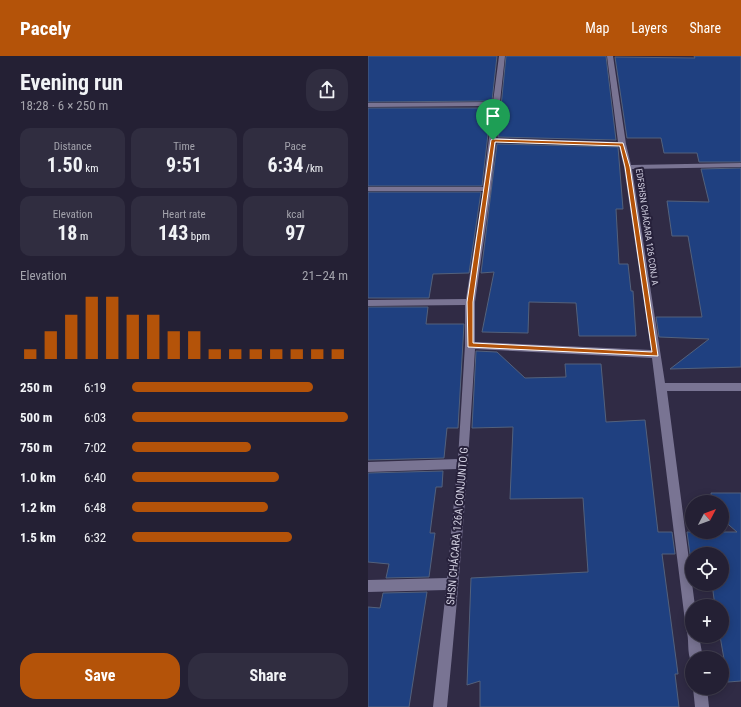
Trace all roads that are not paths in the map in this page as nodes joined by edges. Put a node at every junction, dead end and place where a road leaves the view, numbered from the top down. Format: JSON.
{"nodes":[{"id":1,"x":502,"y":56,"type":"edge"},
{"id":2,"x":610,"y":56,"type":"edge"},
{"id":3,"x":497,"y":104,"type":"junction"},
{"id":4,"x":368,"y":105,"type":"edge"},
{"id":5,"x":493,"y":140,"type":"junction"},
{"id":6,"x":622,"y":144,"type":"junction"},
{"id":7,"x":741,"y":165,"type":"edge"},
{"id":8,"x":628,"y":167,"type":"junction"},
{"id":9,"x":368,"y":189,"type":"edge"},
{"id":10,"x":487,"y":189,"type":"junction"},
{"id":11,"x":470,"y":302,"type":"junction"},
{"id":12,"x":368,"y":303,"type":"edge"},
{"id":13,"x":470,"y":345,"type":"junction"},
{"id":14,"x":655,"y":354,"type":"junction"},
{"id":15,"x":661,"y":386,"type":"junction"},
{"id":16,"x":741,"y":387,"type":"edge"},
{"id":17,"x":463,"y":464,"type":"junction"},
{"id":18,"x":368,"y":467,"type":"edge"},
{"id":19,"x":453,"y":584,"type":"junction"},
{"id":20,"x":368,"y":586,"type":"edge"},
{"id":21,"x":688,"y":599,"type":"edge"},
{"id":22,"x":701,"y":695,"type":"edge"},
{"id":23,"x":440,"y":707,"type":"edge"},
{"id":24,"x":702,"y":707,"type":"edge"}],
"edges":[{"from":1,"to":3,"type":"street","name":"SHSN CHÁCARA 126A CONJUNTO G"},
{"from":2,"to":6,"type":"street","name":"EDFSHSN CHÁCARA 126 CONJ A"},
{"from":3,"to":4,"type":"street"},
{"from":3,"to":5,"type":"street","name":"SHSN CHÁCARA 126A CONJUNTO G"},
{"from":5,"to":6,"type":"street"},
{"from":5,"to":10,"type":"street","name":"SHSN CHÁCARA 126A CONJUNTO G"},
{"from":6,"to":8,"type":"street","name":"EDFSHSN CHÁCARA 126 CONJ A"},
{"from":7,"to":8,"type":"street"},
{"from":8,"to":14,"type":"street","name":"EDFSHSN CHÁCARA 126 CONJ A"},
{"from":9,"to":10,"type":"street"},
{"from":10,"to":11,"type":"street","name":"SHSN CHÁCARA 126A CONJUNTO G"},
{"from":11,"to":12,"type":"street"},
{"from":11,"to":13,"type":"street","name":"SHSN CHÁCARA 126A CONJUNTO G"},
{"from":13,"to":14,"type":"street"},
{"from":13,"to":17,"type":"street","name":"SHSN CHÁCARA 126A CONJUNTO G"},
{"from":14,"to":15,"type":"street","name":"EDFSHSN CHÁCARA 126 CONJ A"},
{"from":15,"to":16,"type":"street"},
{"from":15,"to":21,"type":"street"},
{"from":17,"to":18,"type":"street"},
{"from":17,"to":19,"type":"street","name":"SHSN CHÁCARA 126A CONJUNTO G"},
{"from":19,"to":20,"type":"street"},
{"from":19,"to":23,"type":"street","name":"SHSN CHÁCARA 126A CONJUNTO G"},
{"from":22,"to":24,"type":"street"}]}
